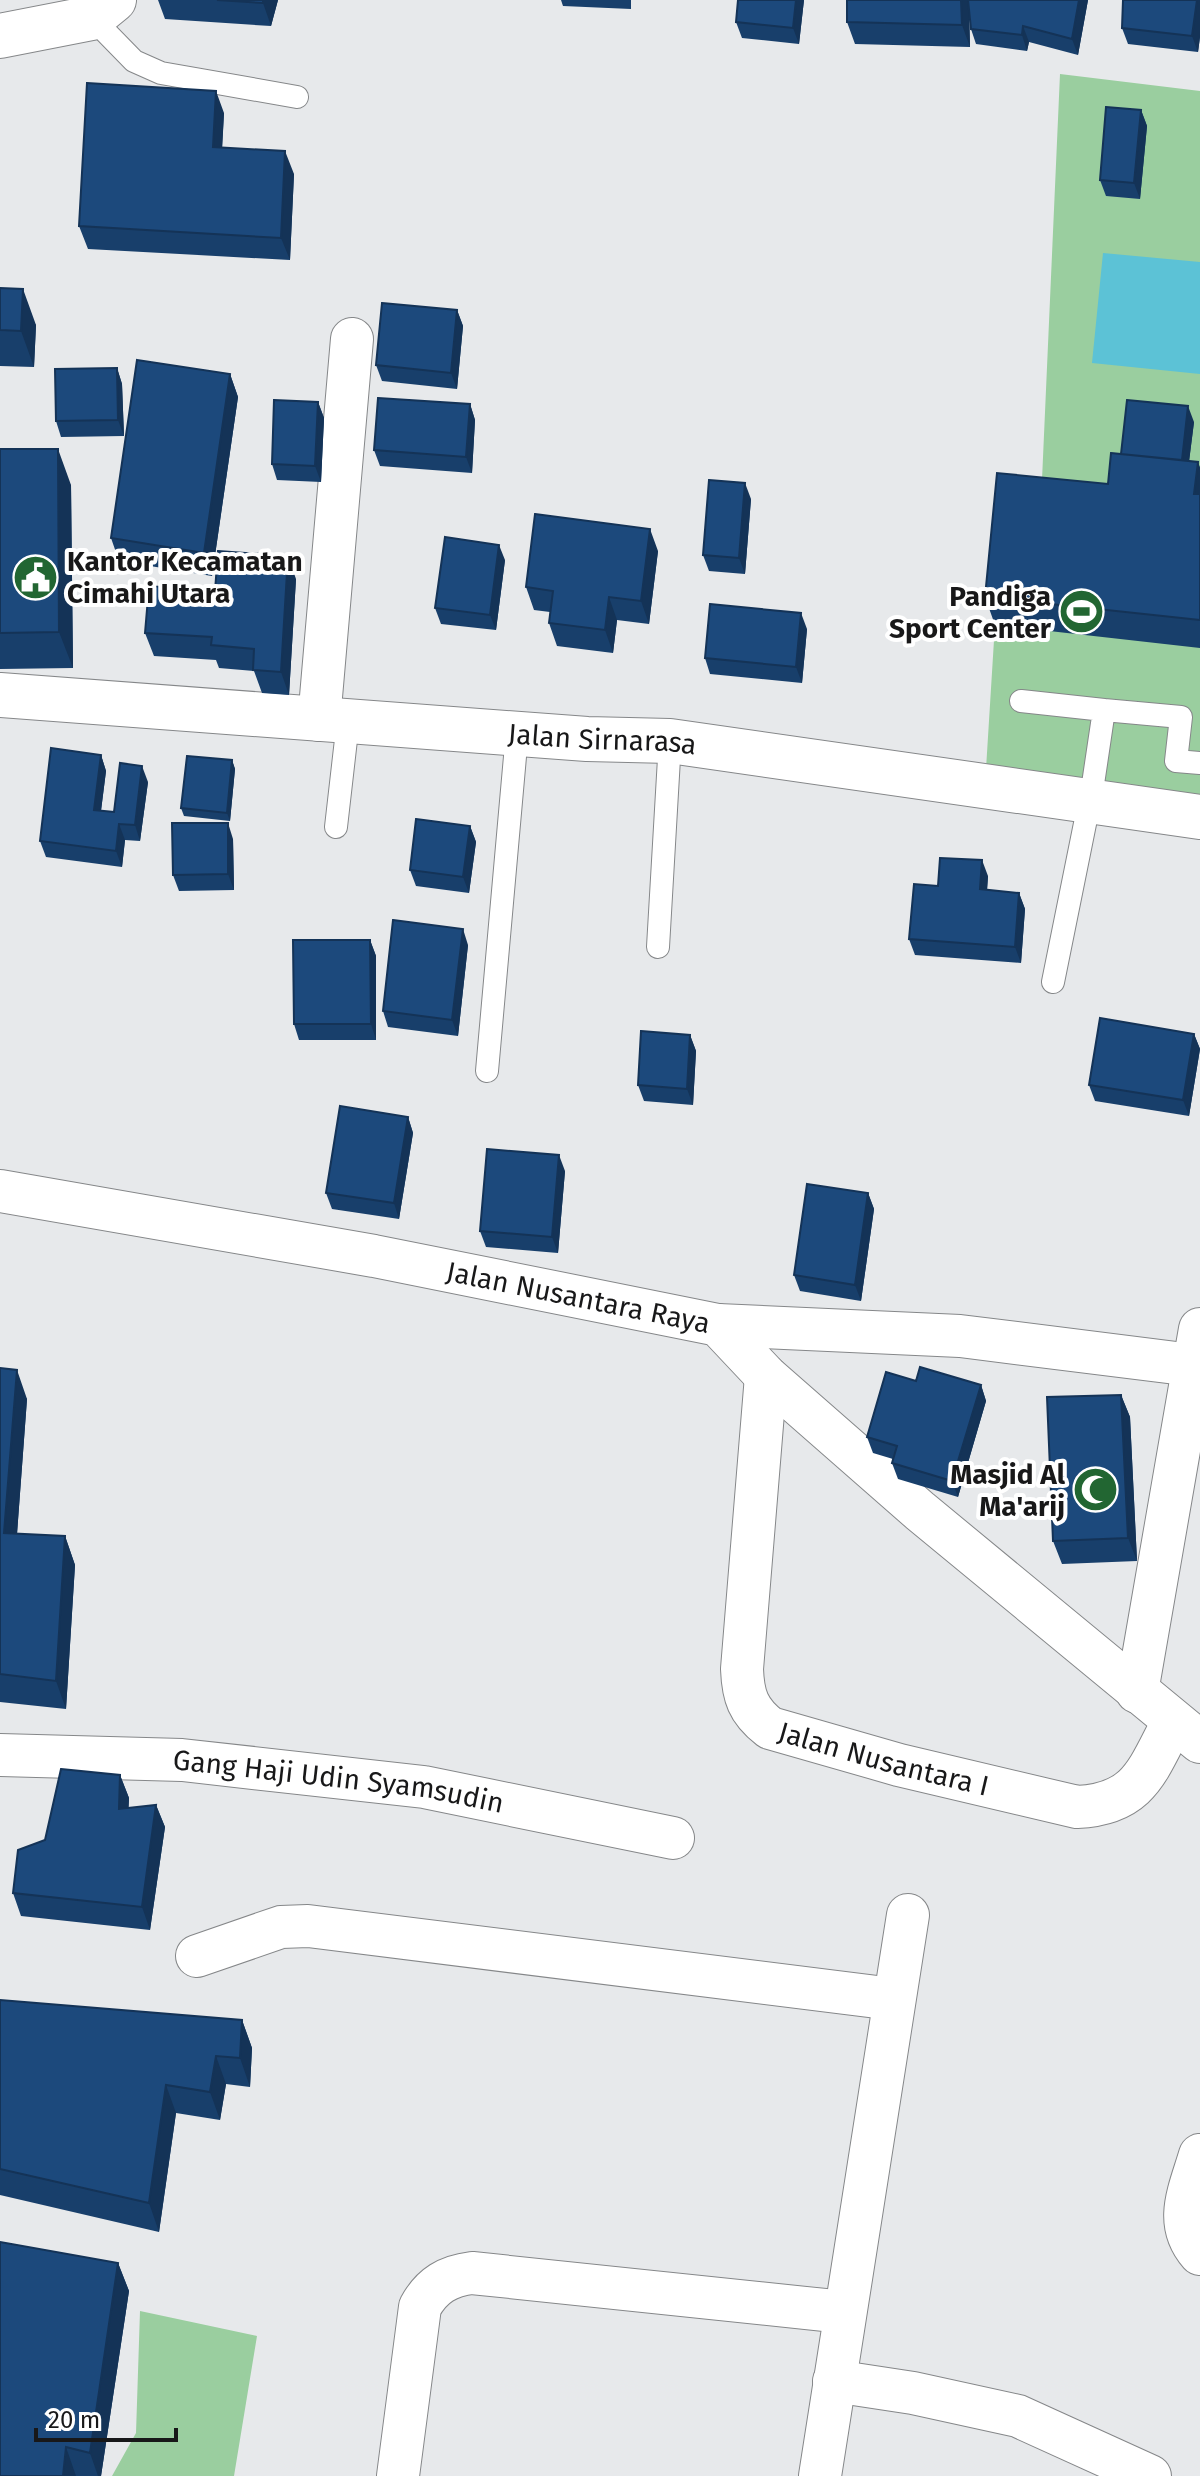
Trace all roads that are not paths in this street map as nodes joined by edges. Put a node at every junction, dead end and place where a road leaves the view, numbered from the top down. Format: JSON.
{"nodes":[{"id":1,"x":103,"y":9,"type":"edge"},
{"id":2,"x":0,"y":36,"type":"edge"},
{"id":3,"x":297,"y":97,"type":"dead end"},
{"id":4,"x":352,"y":339,"type":"dead end"},
{"id":5,"x":0,"y":695,"type":"edge"},
{"id":6,"x":1021,"y":701,"type":"dead end"},
{"id":7,"x":1104,"y":710,"type":"junction"},
{"id":8,"x":333,"y":721,"type":"junction"},
{"id":9,"x":517,"y":734,"type":"junction"},
{"id":10,"x":670,"y":741,"type":"junction"},
{"id":11,"x":1200,"y":763,"type":"edge"},
{"id":12,"x":1088,"y":804,"type":"junction"},
{"id":13,"x":1200,"y":817,"type":"edge"},
{"id":14,"x":336,"y":827,"type":"dead end"},
{"id":15,"x":658,"y":947,"type":"dead end"},
{"id":16,"x":1053,"y":982,"type":"dead end"},
{"id":17,"x":487,"y":1071,"type":"dead end"},
{"id":18,"x":0,"y":1191,"type":"edge"},
{"id":19,"x":718,"y":1325,"type":"junction"},
{"id":20,"x":1198,"y":1340,"type":"edge"},
{"id":21,"x":766,"y":1376,"type":"junction"},
{"id":22,"x":1137,"y":1692,"type":"junction"},
{"id":23,"x":1186,"y":1732,"type":"edge"},
{"id":24,"x":0,"y":1755,"type":"edge"},
{"id":25,"x":673,"y":1838,"type":"dead end"},
{"id":26,"x":908,"y":1915,"type":"dead end"},
{"id":27,"x":197,"y":1956,"type":"dead end"},
{"id":28,"x":893,"y":1999,"type":"junction"},
{"id":29,"x":1200,"y":2155,"type":"edge"},
{"id":30,"x":1200,"y":2254,"type":"edge"},
{"id":31,"x":844,"y":2312,"type":"junction"},
{"id":32,"x":834,"y":2381,"type":"junction"},
{"id":33,"x":1100,"y":2465,"type":"edge"},
{"id":34,"x":398,"y":2476,"type":"edge"},
{"id":35,"x":820,"y":2476,"type":"edge"},
{"id":36,"x":1150,"y":2476,"type":"edge"}],
"edges":[{"from":1,"to":2,"type":"street"},
{"from":1,"to":3,"type":"lane"},
{"from":4,"to":8,"type":"street"},
{"from":5,"to":8,"type":"street","name":"Jalan Sirnarasa"},
{"from":6,"to":7,"type":"lane"},
{"from":7,"to":11,"type":"lane"},
{"from":7,"to":12,"type":"lane"},
{"from":8,"to":9,"type":"street","name":"Jalan Sirnarasa"},
{"from":8,"to":14,"type":"lane"},
{"from":9,"to":10,"type":"street","name":"Jalan Sirnarasa"},
{"from":9,"to":17,"type":"lane"},
{"from":10,"to":12,"type":"street","name":"Jalan Sirnarasa"},
{"from":10,"to":15,"type":"lane"},
{"from":12,"to":13,"type":"street","name":"Jalan Sirnarasa"},
{"from":12,"to":16,"type":"lane"},
{"from":18,"to":19,"type":"street","name":"Jalan Nusantara Raya"},
{"from":19,"to":20,"type":"street"},
{"from":19,"to":21,"type":"street","name":"Jalan Nusantara Raya"},
{"from":20,"to":22,"type":"street"},
{"from":21,"to":22,"type":"street","name":"Jalan Nusantara Raya"},
{"from":21,"to":23,"type":"street","name":"Jalan Nusantara I"},
{"from":22,"to":23,"type":"street","name":"Jalan Nusantara Raya"},
{"from":24,"to":25,"type":"street","name":"Gang Haji Udin Syamsudin"},
{"from":26,"to":28,"type":"street"},
{"from":27,"to":28,"type":"street"},
{"from":28,"to":31,"type":"street"},
{"from":29,"to":30,"type":"street"},
{"from":31,"to":32,"type":"street"},
{"from":31,"to":34,"type":"street"},
{"from":32,"to":33,"type":"street"},
{"from":32,"to":35,"type":"street"},
{"from":33,"to":36,"type":"street"}]}
